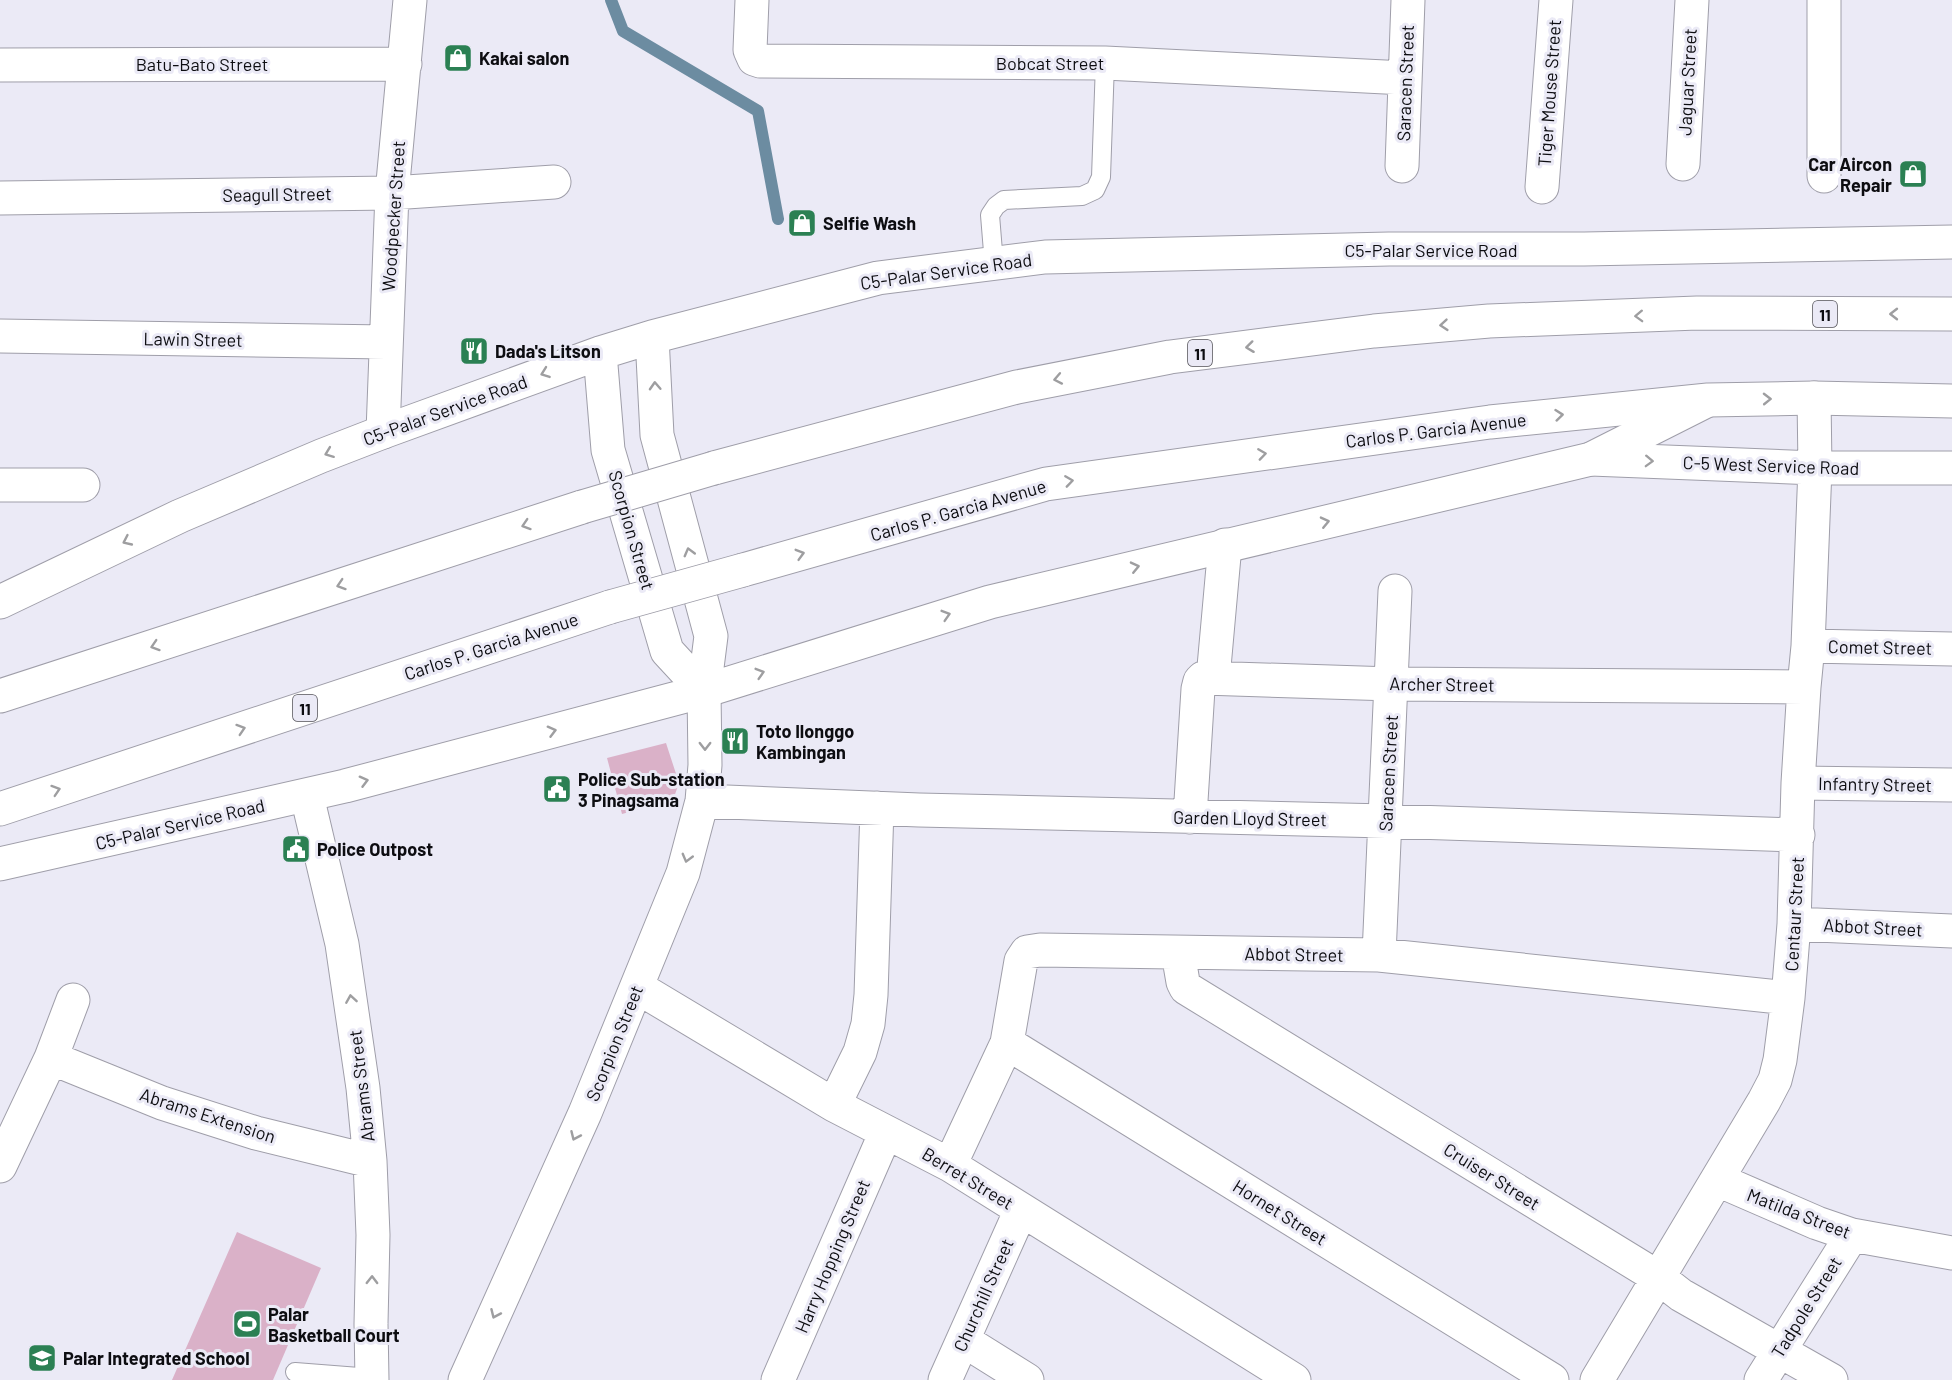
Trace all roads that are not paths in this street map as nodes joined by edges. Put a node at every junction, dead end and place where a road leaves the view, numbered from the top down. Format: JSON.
{"nodes":[{"id":1,"x":410,"y":0,"type":"edge"},
{"id":2,"x":752,"y":0,"type":"edge"},
{"id":3,"x":1408,"y":0,"type":"edge"},
{"id":4,"x":1556,"y":0,"type":"edge"},
{"id":5,"x":1692,"y":0,"type":"edge"},
{"id":6,"x":1824,"y":0,"type":"edge"},
{"id":7,"x":1104,"y":63,"type":"junction"},
{"id":8,"x":405,"y":64,"type":"junction"},
{"id":9,"x":0,"y":65,"type":"edge"},
{"id":10,"x":1405,"y":78,"type":"junction"},
{"id":11,"x":1683,"y":164,"type":"dead end"},
{"id":12,"x":1402,"y":166,"type":"dead end"},
{"id":13,"x":1824,"y":176,"type":"dead end"},
{"id":14,"x":554,"y":182,"type":"dead end"},
{"id":15,"x":1542,"y":187,"type":"dead end"},
{"id":16,"x":392,"y":193,"type":"junction"},
{"id":17,"x":0,"y":198,"type":"edge"},
{"id":18,"x":1952,"y":242,"type":"edge"},
{"id":19,"x":994,"y":264,"type":"junction"},
{"id":20,"x":1952,"y":314,"type":"edge"},
{"id":21,"x":0,"y":336,"type":"edge"},
{"id":22,"x":652,"y":337,"type":"junction"},
{"id":23,"x":386,"y":342,"type":"junction"},
{"id":24,"x":600,"y":353,"type":"junction"},
{"id":25,"x":1814,"y":398,"type":"junction"},
{"id":26,"x":1708,"y":400,"type":"junction"},
{"id":27,"x":1952,"y":401,"type":"edge"},
{"id":28,"x":383,"y":432,"type":"junction"},
{"id":29,"x":1591,"y":459,"type":"junction"},
{"id":30,"x":1815,"y":468,"type":"junction"},
{"id":31,"x":1952,"y":468,"type":"edge"},
{"id":32,"x":0,"y":485,"type":"edge"},
{"id":33,"x":83,"y":485,"type":"dead end"},
{"id":34,"x":1225,"y":545,"type":"junction"},
{"id":35,"x":1395,"y":591,"type":"dead end"},
{"id":36,"x":0,"y":602,"type":"edge"},
{"id":37,"x":1808,"y":646,"type":"junction"},
{"id":38,"x":1952,"y":649,"type":"edge"},
{"id":39,"x":1214,"y":678,"type":"junction"},
{"id":40,"x":1392,"y":684,"type":"junction"},
{"id":41,"x":1804,"y":687,"type":"junction"},
{"id":42,"x":704,"y":691,"type":"junction"},
{"id":43,"x":0,"y":696,"type":"edge"},
{"id":44,"x":1798,"y":783,"type":"junction"},
{"id":45,"x":1952,"y":785,"type":"edge"},
{"id":46,"x":307,"y":796,"type":"junction"},
{"id":47,"x":702,"y":801,"type":"junction"},
{"id":48,"x":0,"y":808,"type":"edge"},
{"id":49,"x":877,"y":808,"type":"junction"},
{"id":50,"x":1190,"y":817,"type":"junction"},
{"id":51,"x":1386,"y":821,"type":"junction"},
{"id":52,"x":1798,"y":835,"type":"junction"},
{"id":53,"x":0,"y":864,"type":"edge"},
{"id":54,"x":1794,"y":924,"type":"junction"},
{"id":55,"x":1952,"y":931,"type":"edge"},
{"id":56,"x":1178,"y":953,"type":"junction"},
{"id":57,"x":1379,"y":955,"type":"junction"},
{"id":58,"x":636,"y":987,"type":"junction"},
{"id":59,"x":1788,"y":998,"type":"junction"},
{"id":60,"x":73,"y":1000,"type":"dead end"},
{"id":61,"x":1007,"y":1043,"type":"junction"},
{"id":62,"x":51,"y":1058,"type":"junction"},
{"id":63,"x":834,"y":1105,"type":"junction"},
{"id":64,"x":886,"y":1132,"type":"junction"},
{"id":65,"x":370,"y":1161,"type":"junction"},
{"id":66,"x":950,"y":1165,"type":"junction"},
{"id":67,"x":0,"y":1166,"type":"edge"},
{"id":68,"x":1718,"y":1180,"type":"junction"},
{"id":69,"x":1021,"y":1210,"type":"junction"},
{"id":70,"x":1852,"y":1235,"type":"junction"},
{"id":71,"x":1952,"y":1253,"type":"edge"},
{"id":72,"x":1659,"y":1278,"type":"junction"},
{"id":73,"x":963,"y":1340,"type":"junction"},
{"id":74,"x":1780,"y":1350,"type":"junction"},
{"id":75,"x":295,"y":1372,"type":"dead end"},
{"id":76,"x":372,"y":1379,"type":"edge"},
{"id":77,"x":465,"y":1380,"type":"edge"},
{"id":78,"x":778,"y":1380,"type":"edge"},
{"id":79,"x":945,"y":1380,"type":"edge"},
{"id":80,"x":1027,"y":1380,"type":"edge"},
{"id":81,"x":1294,"y":1380,"type":"edge"},
{"id":82,"x":1552,"y":1380,"type":"edge"},
{"id":83,"x":1597,"y":1380,"type":"edge"},
{"id":84,"x":1761,"y":1380,"type":"edge"},
{"id":85,"x":1831,"y":1380,"type":"edge"}],
"edges":[{"from":1,"to":8,"type":"street","name":"Woodpecker Street"},
{"from":2,"to":7,"type":"street","name":"Bobcat Street"},
{"from":3,"to":10,"type":"street","name":"Saracen Street"},
{"from":4,"to":15,"type":"street","name":"Tiger Mouse Street"},
{"from":5,"to":11,"type":"street","name":"Jaguar Street"},
{"from":6,"to":13,"type":"street"},
{"from":7,"to":10,"type":"street","name":"Bobcat Street"},
{"from":7,"to":19,"type":"lane"},
{"from":8,"to":9,"type":"street","name":"Batu-Bato Street"},
{"from":8,"to":16,"type":"street","name":"Woodpecker Street"},
{"from":10,"to":12,"type":"street","name":"Saracen Street"},
{"from":14,"to":16,"type":"street","name":"Seagull Street"},
{"from":16,"to":17,"type":"street","name":"Seagull Street"},
{"from":16,"to":23,"type":"street","name":"Woodpecker Street"},
{"from":18,"to":19,"type":"street","name":"C5-Palar Service Road"},
{"from":19,"to":22,"type":"street","name":"C5-Palar Service Road"},
{"from":20,"to":43,"type":"street","number":"11","one_way":true,"bridge":true},
{"from":21,"to":23,"type":"street","name":"Lawin Street"},
{"from":22,"to":24,"type":"street","name":"C5-Palar Service Road"},
{"from":42,"to":22,"type":"street","name":"Scorpion Street","one_way":true},
{"from":23,"to":28,"type":"street","name":"Woodpecker Street"},
{"from":24,"to":28,"type":"street","name":"C5-Palar Service Road","one_way":true},
{"from":24,"to":42,"type":"street","name":"Scorpion Street"},
{"from":26,"to":25,"type":"street","name":"Carlos P. Garcia Avenue","number":"11","one_way":true},
{"from":25,"to":27,"type":"street","name":"Carlos P. Garcia Avenue","number":"11"},
{"from":25,"to":30,"type":"street","name":"Centaur Street"},
{"from":26,"to":29,"type":"street","name":"C5-Palar Service Road"},
{"from":48,"to":26,"type":"street","name":"Carlos P. Garcia Avenue","number":"11","one_way":true,"bridge":true},
{"from":28,"to":36,"type":"street","name":"C5-Palar Service Road","one_way":true},
{"from":29,"to":30,"type":"street","name":"C-5 West Service Road","one_way":true},
{"from":34,"to":29,"type":"street","name":"C5-Palar Service Road","one_way":true},
{"from":30,"to":31,"type":"street","name":"C-5 West Service Road"},
{"from":30,"to":37,"type":"street","name":"Centaur Street"},
{"from":32,"to":33,"type":"street"},
{"from":34,"to":39,"type":"street"},
{"from":42,"to":34,"type":"street","name":"C5-Palar Service Road","one_way":true},
{"from":35,"to":40,"type":"street","name":"Saracen Street"},
{"from":37,"to":38,"type":"street","name":"Comet Street"},
{"from":37,"to":41,"type":"street","name":"Centaur Street"},
{"from":39,"to":40,"type":"street","name":"Archer Street"},
{"from":39,"to":50,"type":"street"},
{"from":40,"to":41,"type":"street","name":"Archer Street"},
{"from":40,"to":51,"type":"street","name":"Saracen Street"},
{"from":41,"to":44,"type":"street","name":"Centaur Street"},
{"from":46,"to":42,"type":"street","name":"C5-Palar Service Road","one_way":true},
{"from":42,"to":47,"type":"street","name":"Scorpion Street","one_way":true},
{"from":44,"to":45,"type":"street","name":"Infantry Street"},
{"from":44,"to":52,"type":"street","name":"Centaur Street"},
{"from":46,"to":53,"type":"street","name":"C5-Palar Service Road"},
{"from":65,"to":46,"type":"street","name":"Abrams Street","one_way":true},
{"from":47,"to":49,"type":"street","name":"Garden Lloyd Street"},
{"from":47,"to":58,"type":"street","name":"Scorpion Street","one_way":true},
{"from":49,"to":50,"type":"street","name":"Garden Lloyd Street"},
{"from":49,"to":63,"type":"street"},
{"from":50,"to":51,"type":"street","name":"Garden Lloyd Street"},
{"from":51,"to":52,"type":"street","name":"Garden Lloyd Street"},
{"from":51,"to":57,"type":"street","name":"Saracen Street"},
{"from":52,"to":54,"type":"street","name":"Centaur Street"},
{"from":54,"to":55,"type":"street","name":"Abbot Street"},
{"from":54,"to":59,"type":"street","name":"Centaur Street"},
{"from":56,"to":57,"type":"street","name":"Abbot Street"},
{"from":56,"to":61,"type":"street","name":"Abbot Street"},
{"from":56,"to":72,"type":"street","name":"Cruiser Street"},
{"from":57,"to":59,"type":"street","name":"Abbot Street"},
{"from":58,"to":63,"type":"street","name":"Berret Street"},
{"from":58,"to":77,"type":"street","name":"Scorpion Street","one_way":true},
{"from":59,"to":68,"type":"street","name":"Centaur Street"},
{"from":60,"to":62,"type":"street"},
{"from":61,"to":66,"type":"street","name":"Abbot Street"},
{"from":61,"to":82,"type":"street","name":"Hornet Street"},
{"from":62,"to":65,"type":"street","name":"Abrams Extension"},
{"from":62,"to":67,"type":"street"},
{"from":63,"to":64,"type":"street","name":"Berret Street"},
{"from":64,"to":66,"type":"street","name":"Berret Street"},
{"from":64,"to":78,"type":"street","name":"Harry Hopping Street"},
{"from":76,"to":65,"type":"street","name":"Abrams Street","one_way":true},
{"from":66,"to":69,"type":"street","name":"Berret Street"},
{"from":68,"to":70,"type":"street","name":"Matilda Street"},
{"from":68,"to":72,"type":"street","name":"Centaur Street"},
{"from":69,"to":73,"type":"street","name":"Churchill Street"},
{"from":69,"to":81,"type":"street","name":"Berret Street"},
{"from":70,"to":71,"type":"street","name":"Matilda Street"},
{"from":70,"to":74,"type":"street","name":"Tadpole Street"},
{"from":72,"to":74,"type":"street","name":"Cruiser Street"},
{"from":72,"to":83,"type":"street","name":"Centaur Street"},
{"from":73,"to":79,"type":"street","name":"Churchill Street"},
{"from":73,"to":80,"type":"street"},
{"from":74,"to":84,"type":"street","name":"Tadpole Street"},
{"from":74,"to":85,"type":"street","name":"Cruiser Street"},
{"from":75,"to":76,"type":"lane"}]}
